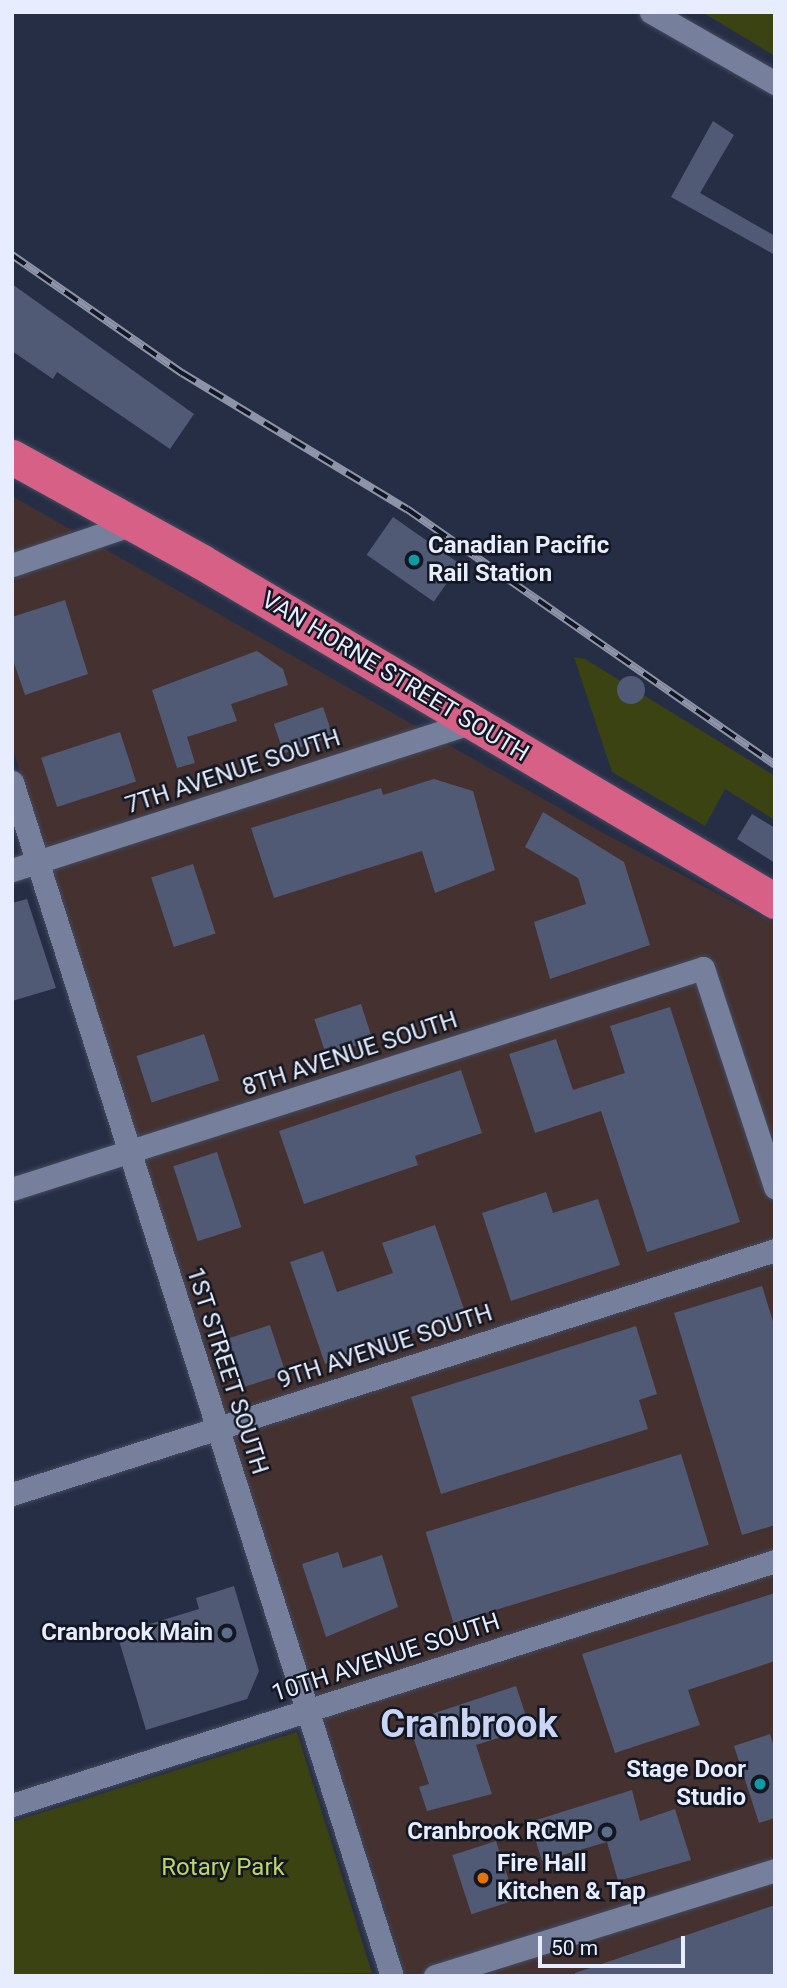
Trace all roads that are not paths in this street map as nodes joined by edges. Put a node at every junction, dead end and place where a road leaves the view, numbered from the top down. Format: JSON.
{"nodes":[{"id":1,"x":651,"y":12,"type":"edge"},
{"id":2,"x":775,"y":83,"type":"edge"},
{"id":3,"x":12,"y":457,"type":"edge"},
{"id":4,"x":133,"y":524,"type":"junction"},
{"id":5,"x":12,"y":565,"type":"edge"},
{"id":6,"x":470,"y":723,"type":"junction"},
{"id":7,"x":12,"y":782,"type":"edge"},
{"id":8,"x":38,"y":862,"type":"junction"},
{"id":9,"x":12,"y":870,"type":"edge"},
{"id":10,"x":775,"y":901,"type":"edge"},
{"id":11,"x":130,"y":1151,"type":"junction"},
{"id":12,"x":775,"y":1187,"type":"edge"},
{"id":13,"x":12,"y":1189,"type":"edge"},
{"id":14,"x":775,"y":1250,"type":"edge"},
{"id":15,"x":218,"y":1428,"type":"junction"},
{"id":16,"x":12,"y":1494,"type":"edge"},
{"id":17,"x":775,"y":1561,"type":"edge"},
{"id":18,"x":308,"y":1710,"type":"junction"},
{"id":19,"x":12,"y":1805,"type":"edge"},
{"id":20,"x":775,"y":1870,"type":"edge"},
{"id":21,"x":392,"y":1976,"type":"edge"},
{"id":22,"x":435,"y":1976,"type":"edge"}],
"edges":[{"from":1,"to":2,"type":"street"},
{"from":3,"to":4,"type":"highway","name":"VAN HORNE STREET SOUTH"},
{"from":4,"to":5,"type":"street"},
{"from":4,"to":6,"type":"highway","name":"VAN HORNE STREET SOUTH"},
{"from":6,"to":8,"type":"street","name":"7TH AVENUE SOUTH"},
{"from":6,"to":10,"type":"highway","name":"VAN HORNE STREET SOUTH"},
{"from":7,"to":8,"type":"street","name":"1ST STREET SOUTH"},
{"from":8,"to":9,"type":"street","name":"7TH AVENUE SOUTH"},
{"from":8,"to":11,"type":"street","name":"1ST STREET SOUTH"},
{"from":11,"to":12,"type":"street","name":"8TH AVENUE SOUTH"},
{"from":11,"to":13,"type":"street","name":"8TH AVENUE SOUTH"},
{"from":11,"to":15,"type":"street","name":"1ST STREET SOUTH"},
{"from":14,"to":15,"type":"street","name":"9TH AVENUE SOUTH"},
{"from":15,"to":16,"type":"street","name":"9TH AVENUE SOUTH"},
{"from":15,"to":18,"type":"street","name":"1ST STREET SOUTH"},
{"from":17,"to":18,"type":"street","name":"10TH AVENUE SOUTH"},
{"from":18,"to":19,"type":"street","name":"10TH AVENUE SOUTH"},
{"from":18,"to":21,"type":"street","name":"1ST STREET SOUTH"},
{"from":20,"to":22,"type":"street"}]}
